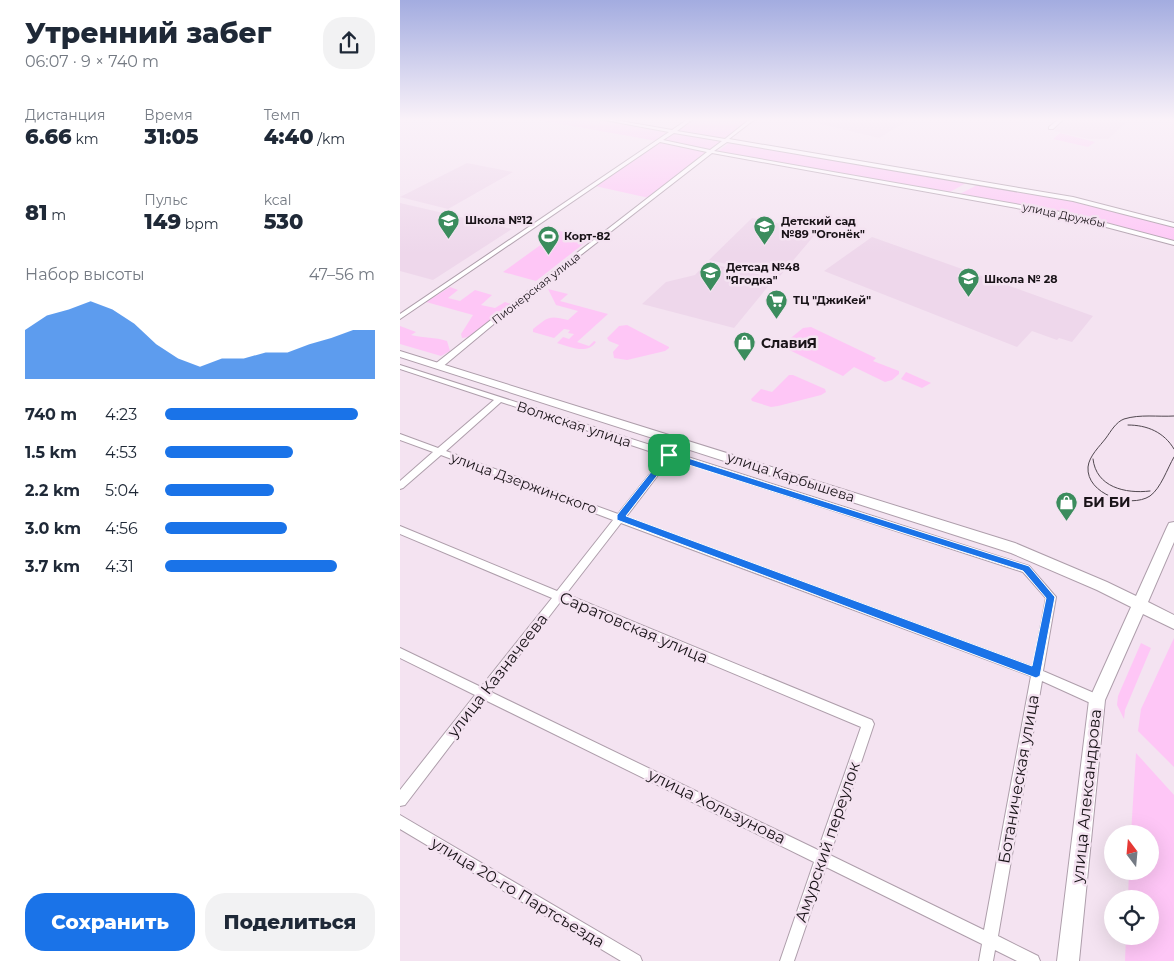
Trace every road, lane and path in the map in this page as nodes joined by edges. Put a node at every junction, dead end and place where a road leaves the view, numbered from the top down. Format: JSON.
{"nodes":[{"id":1,"x":626,"y":164,"type":"edge"},
{"id":2,"x":697,"y":164,"type":"edge"},
{"id":3,"x":780,"y":164,"type":"edge"},
{"id":4,"x":868,"y":164,"type":"edge"},
{"id":5,"x":976,"y":182,"type":"junction"},
{"id":6,"x":967,"y":187,"type":"dead end"},
{"id":7,"x":960,"y":191,"type":"dead end"},
{"id":8,"x":953,"y":194,"type":"junction"},
{"id":9,"x":1174,"y":225,"type":"edge"},
{"id":10,"x":1174,"y":243,"type":"edge"},
{"id":11,"x":400,"y":318,"type":"edge"},
{"id":12,"x":400,"y":354,"type":"edge"},
{"id":13,"x":438,"y":366,"type":"junction"},
{"id":14,"x":400,"y":368,"type":"edge"},
{"id":15,"x":500,"y":399,"type":"junction"},
{"id":16,"x":400,"y":437,"type":"edge"},
{"id":17,"x":438,"y":452,"type":"junction"},
{"id":18,"x":669,"y":455,"type":"junction"},
{"id":19,"x":400,"y":486,"type":"edge"},
{"id":20,"x":620,"y":518,"type":"junction"},
{"id":21,"x":1174,"y":527,"type":"edge"},
{"id":22,"x":400,"y":530,"type":"edge"},
{"id":23,"x":559,"y":596,"type":"junction"},
{"id":24,"x":1051,"y":597,"type":"joint"},
{"id":25,"x":1140,"y":604,"type":"junction"},
{"id":26,"x":1174,"y":622,"type":"edge"},
{"id":27,"x":400,"y":653,"type":"edge"},
{"id":28,"x":1036,"y":673,"type":"junction"},
{"id":29,"x":484,"y":692,"type":"junction"},
{"id":30,"x":1097,"y":700,"type":"junction"},
{"id":31,"x":868,"y":724,"type":"joint"},
{"id":32,"x":400,"y":800,"type":"edge"},
{"id":33,"x":400,"y":822,"type":"edge"},
{"id":34,"x":822,"y":858,"type":"junction"},
{"id":35,"x":990,"y":940,"type":"junction"},
{"id":36,"x":635,"y":961,"type":"edge"},
{"id":37,"x":787,"y":961,"type":"edge"},
{"id":38,"x":986,"y":961,"type":"edge"},
{"id":39,"x":1033,"y":961,"type":"edge"},
{"id":40,"x":1068,"y":961,"type":"edge"}],
"edges":[{"from":1,"to":11,"type":"street"},
{"from":2,"to":13,"type":"street","name":"Пионерская улица"},
{"from":3,"to":8,"type":"street","name":"улица Дружбы"},
{"from":4,"to":5,"type":"street","name":"улица Дружбы"},
{"from":5,"to":6,"type":"street"},
{"from":5,"to":9,"type":"street","name":"улица Дружбы"},
{"from":7,"to":8,"type":"street"},
{"from":8,"to":10,"type":"street","name":"улица Дружбы"},
{"from":12,"to":13,"type":"street","name":"улица Карбышева"},
{"from":13,"to":25,"type":"street","name":"улица Карбышева"},
{"from":14,"to":15,"type":"street","name":"Волжская улица"},
{"from":15,"to":17,"type":"street"},
{"from":15,"to":18,"type":"street","name":"Волжская улица"},
{"from":16,"to":17,"type":"street","name":"улица Дзержинского"},
{"from":17,"to":19,"type":"street"},
{"from":17,"to":20,"type":"street","name":"улица Дзержинского"},
{"from":18,"to":20,"type":"street","name":"улица Казначеева"},
{"from":18,"to":24,"type":"street","name":"Волжская улица"},
{"from":20,"to":23,"type":"street","name":"улица Казначеева"},
{"from":20,"to":28,"type":"street","name":"улица Дзержинского"},
{"from":21,"to":25,"type":"street","name":"улица Александрова"},
{"from":22,"to":23,"type":"street","name":"Саратовская улица"},
{"from":23,"to":29,"type":"street","name":"улица Казначеева"},
{"from":23,"to":31,"type":"street","name":"Саратовская улица"},
{"from":24,"to":28,"type":"street","name":"Ботаническая улица"},
{"from":25,"to":26,"type":"street","name":"улица Карбышева"},
{"from":25,"to":30,"type":"street","name":"улица Александрова"},
{"from":27,"to":29,"type":"street","name":"улица Хользунова"},
{"from":28,"to":30,"type":"street","name":"улица Дзержинского"},
{"from":28,"to":35,"type":"street","name":"Ботаническая улица"},
{"from":29,"to":32,"type":"street","name":"улица Казначеева"},
{"from":29,"to":34,"type":"street","name":"улица Хользунова"},
{"from":30,"to":40,"type":"street","name":"улица Александрова"},
{"from":31,"to":34,"type":"street","name":"Амурский переулок"},
{"from":33,"to":36,"type":"street","name":"улица 20-го Партсъезда"},
{"from":34,"to":35,"type":"street","name":"улица Хользунова"},
{"from":34,"to":37,"type":"street","name":"Амурский переулок"},
{"from":35,"to":38,"type":"street","name":"Ботаническая улица"},
{"from":35,"to":39,"type":"street","name":"улица Хользунова"}]}
